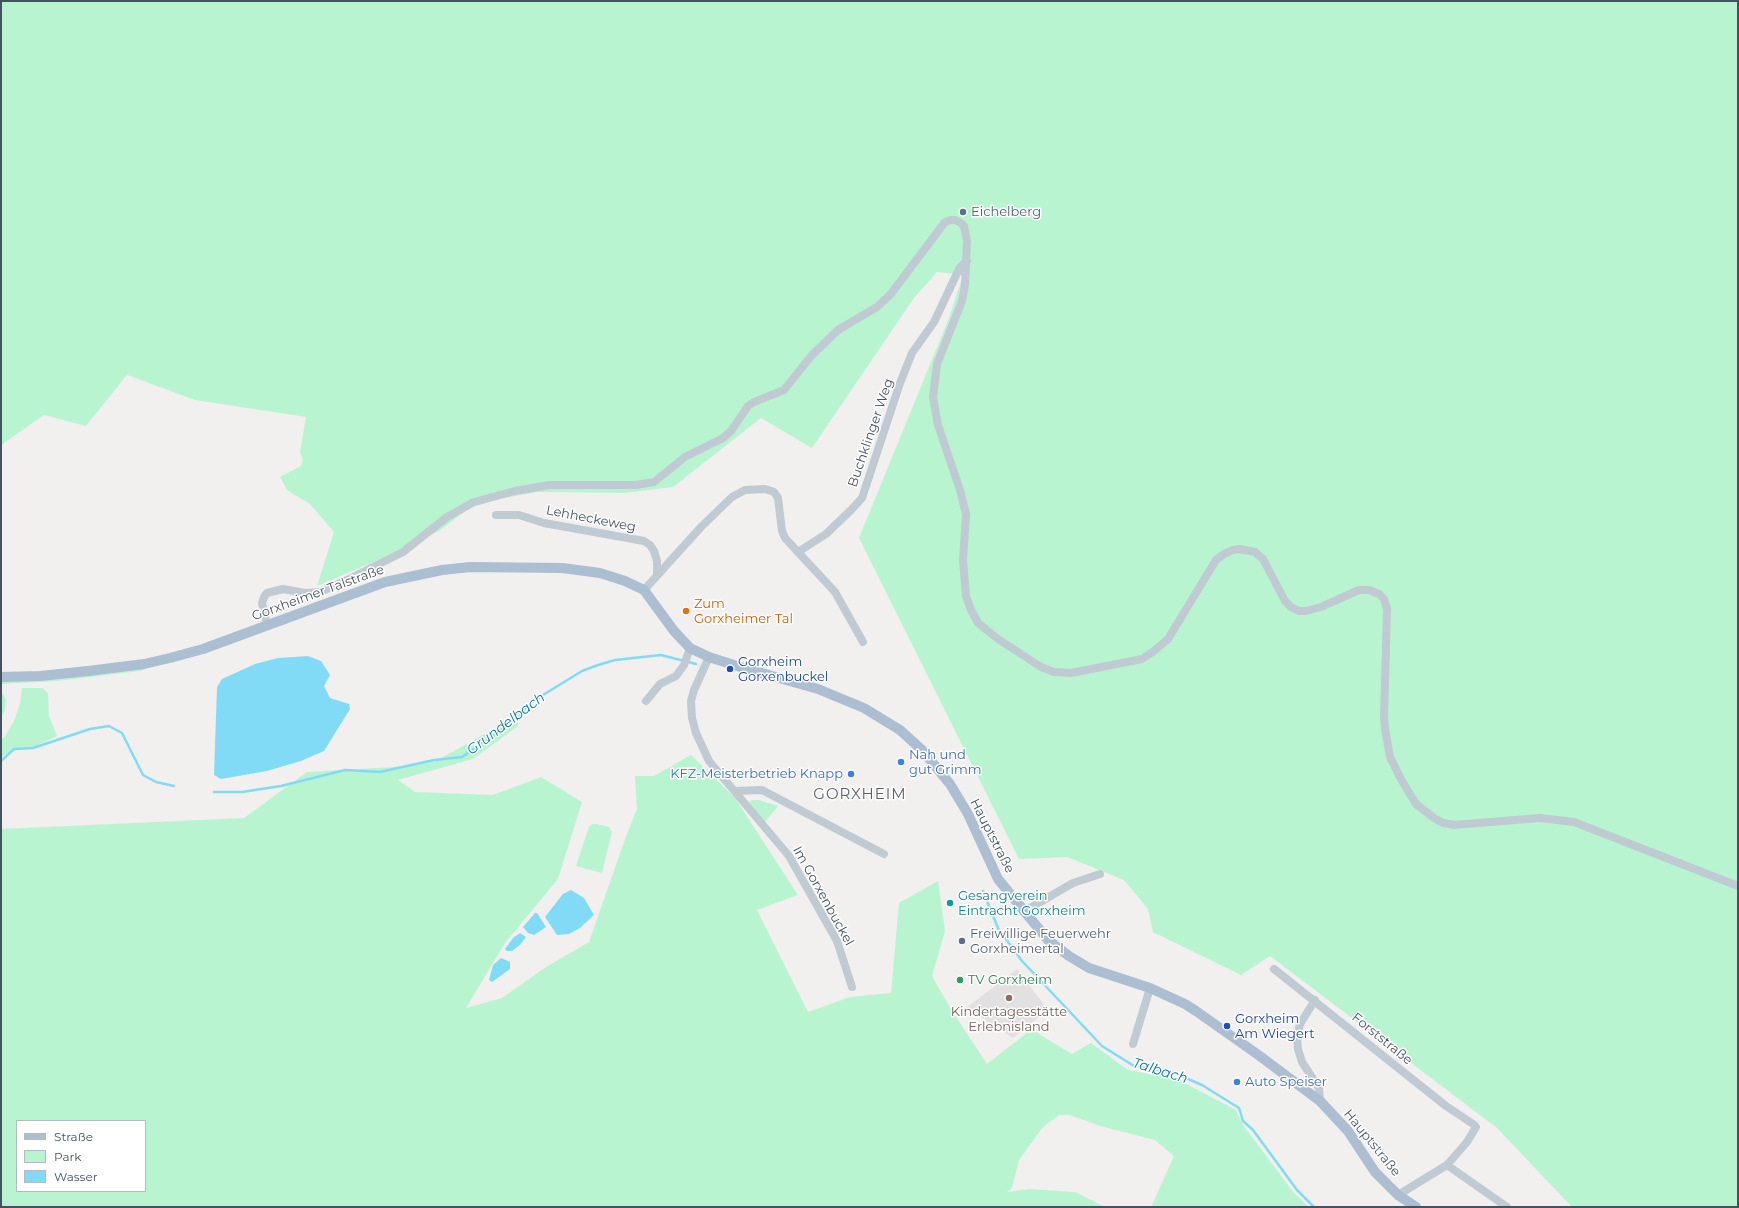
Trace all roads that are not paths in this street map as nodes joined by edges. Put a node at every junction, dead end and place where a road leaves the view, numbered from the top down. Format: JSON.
{"nodes":[{"id":1,"x":967,"y":261,"type":"junction"},
{"id":2,"x":496,"y":515,"type":"dead end"},
{"id":3,"x":798,"y":552,"type":"junction"},
{"id":4,"x":657,"y":574,"type":"junction"},
{"id":5,"x":644,"y":590,"type":"junction"},
{"id":6,"x":267,"y":625,"type":"junction"},
{"id":7,"x":863,"y":642,"type":"dead end"},
{"id":8,"x":686,"y":656,"type":"junction"},
{"id":9,"x":709,"y":657,"type":"junction"},
{"id":10,"x":1,"y":676,"type":"edge"},
{"id":11,"x":646,"y":701,"type":"dead end"},
{"id":12,"x":735,"y":792,"type":"junction"},
{"id":13,"x":884,"y":854,"type":"dead end"},
{"id":14,"x":1100,"y":874,"type":"dead end"},
{"id":15,"x":1738,"y":886,"type":"edge"},
{"id":16,"x":1023,"y":912,"type":"junction"},
{"id":17,"x":1274,"y":968,"type":"dead end"},
{"id":18,"x":852,"y":987,"type":"dead end"},
{"id":19,"x":1150,"y":988,"type":"junction"},
{"id":20,"x":1315,"y":1000,"type":"junction"},
{"id":21,"x":1133,"y":1044,"type":"dead end"},
{"id":22,"x":1320,"y":1102,"type":"junction"},
{"id":23,"x":1447,"y":1165,"type":"junction"},
{"id":24,"x":1398,"y":1195,"type":"junction"},
{"id":25,"x":1416,"y":1207,"type":"edge"},
{"id":26,"x":1507,"y":1207,"type":"edge"}],
"edges":[{"from":1,"to":3,"type":"street","name":"Buchklinger Weg"},
{"from":1,"to":6,"type":"street"},
{"from":1,"to":15,"type":"street"},
{"from":2,"to":4,"type":"street","name":"Lehheckeweg"},
{"from":3,"to":4,"type":"street"},
{"from":3,"to":7,"type":"street"},
{"from":4,"to":5,"type":"street"},
{"from":5,"to":6,"type":"main road","name":"Gorxheimer Talstraße"},
{"from":5,"to":8,"type":"main road","name":"Hauptstraße"},
{"from":6,"to":10,"type":"main road","name":"Gorxheimer Talstraße"},
{"from":8,"to":9,"type":"main road","name":"Hauptstraße"},
{"from":8,"to":11,"type":"street"},
{"from":9,"to":12,"type":"street","name":"Im Gorxenbuckel"},
{"from":9,"to":16,"type":"main road","name":"Hauptstraße"},
{"from":12,"to":13,"type":"street"},
{"from":12,"to":18,"type":"street","name":"Im Gorxenbuckel"},
{"from":14,"to":16,"type":"street"},
{"from":16,"to":19,"type":"main road","name":"Hauptstraße"},
{"from":17,"to":20,"type":"street","name":"Forststraße"},
{"from":19,"to":21,"type":"street"},
{"from":19,"to":22,"type":"main road","name":"Hauptstraße"},
{"from":20,"to":22,"type":"street"},
{"from":20,"to":23,"type":"street","name":"Forststraße"},
{"from":22,"to":24,"type":"main road","name":"Hauptstraße"},
{"from":23,"to":24,"type":"street"},
{"from":23,"to":26,"type":"street"},
{"from":24,"to":25,"type":"main road","name":"Hauptstraße"}]}
